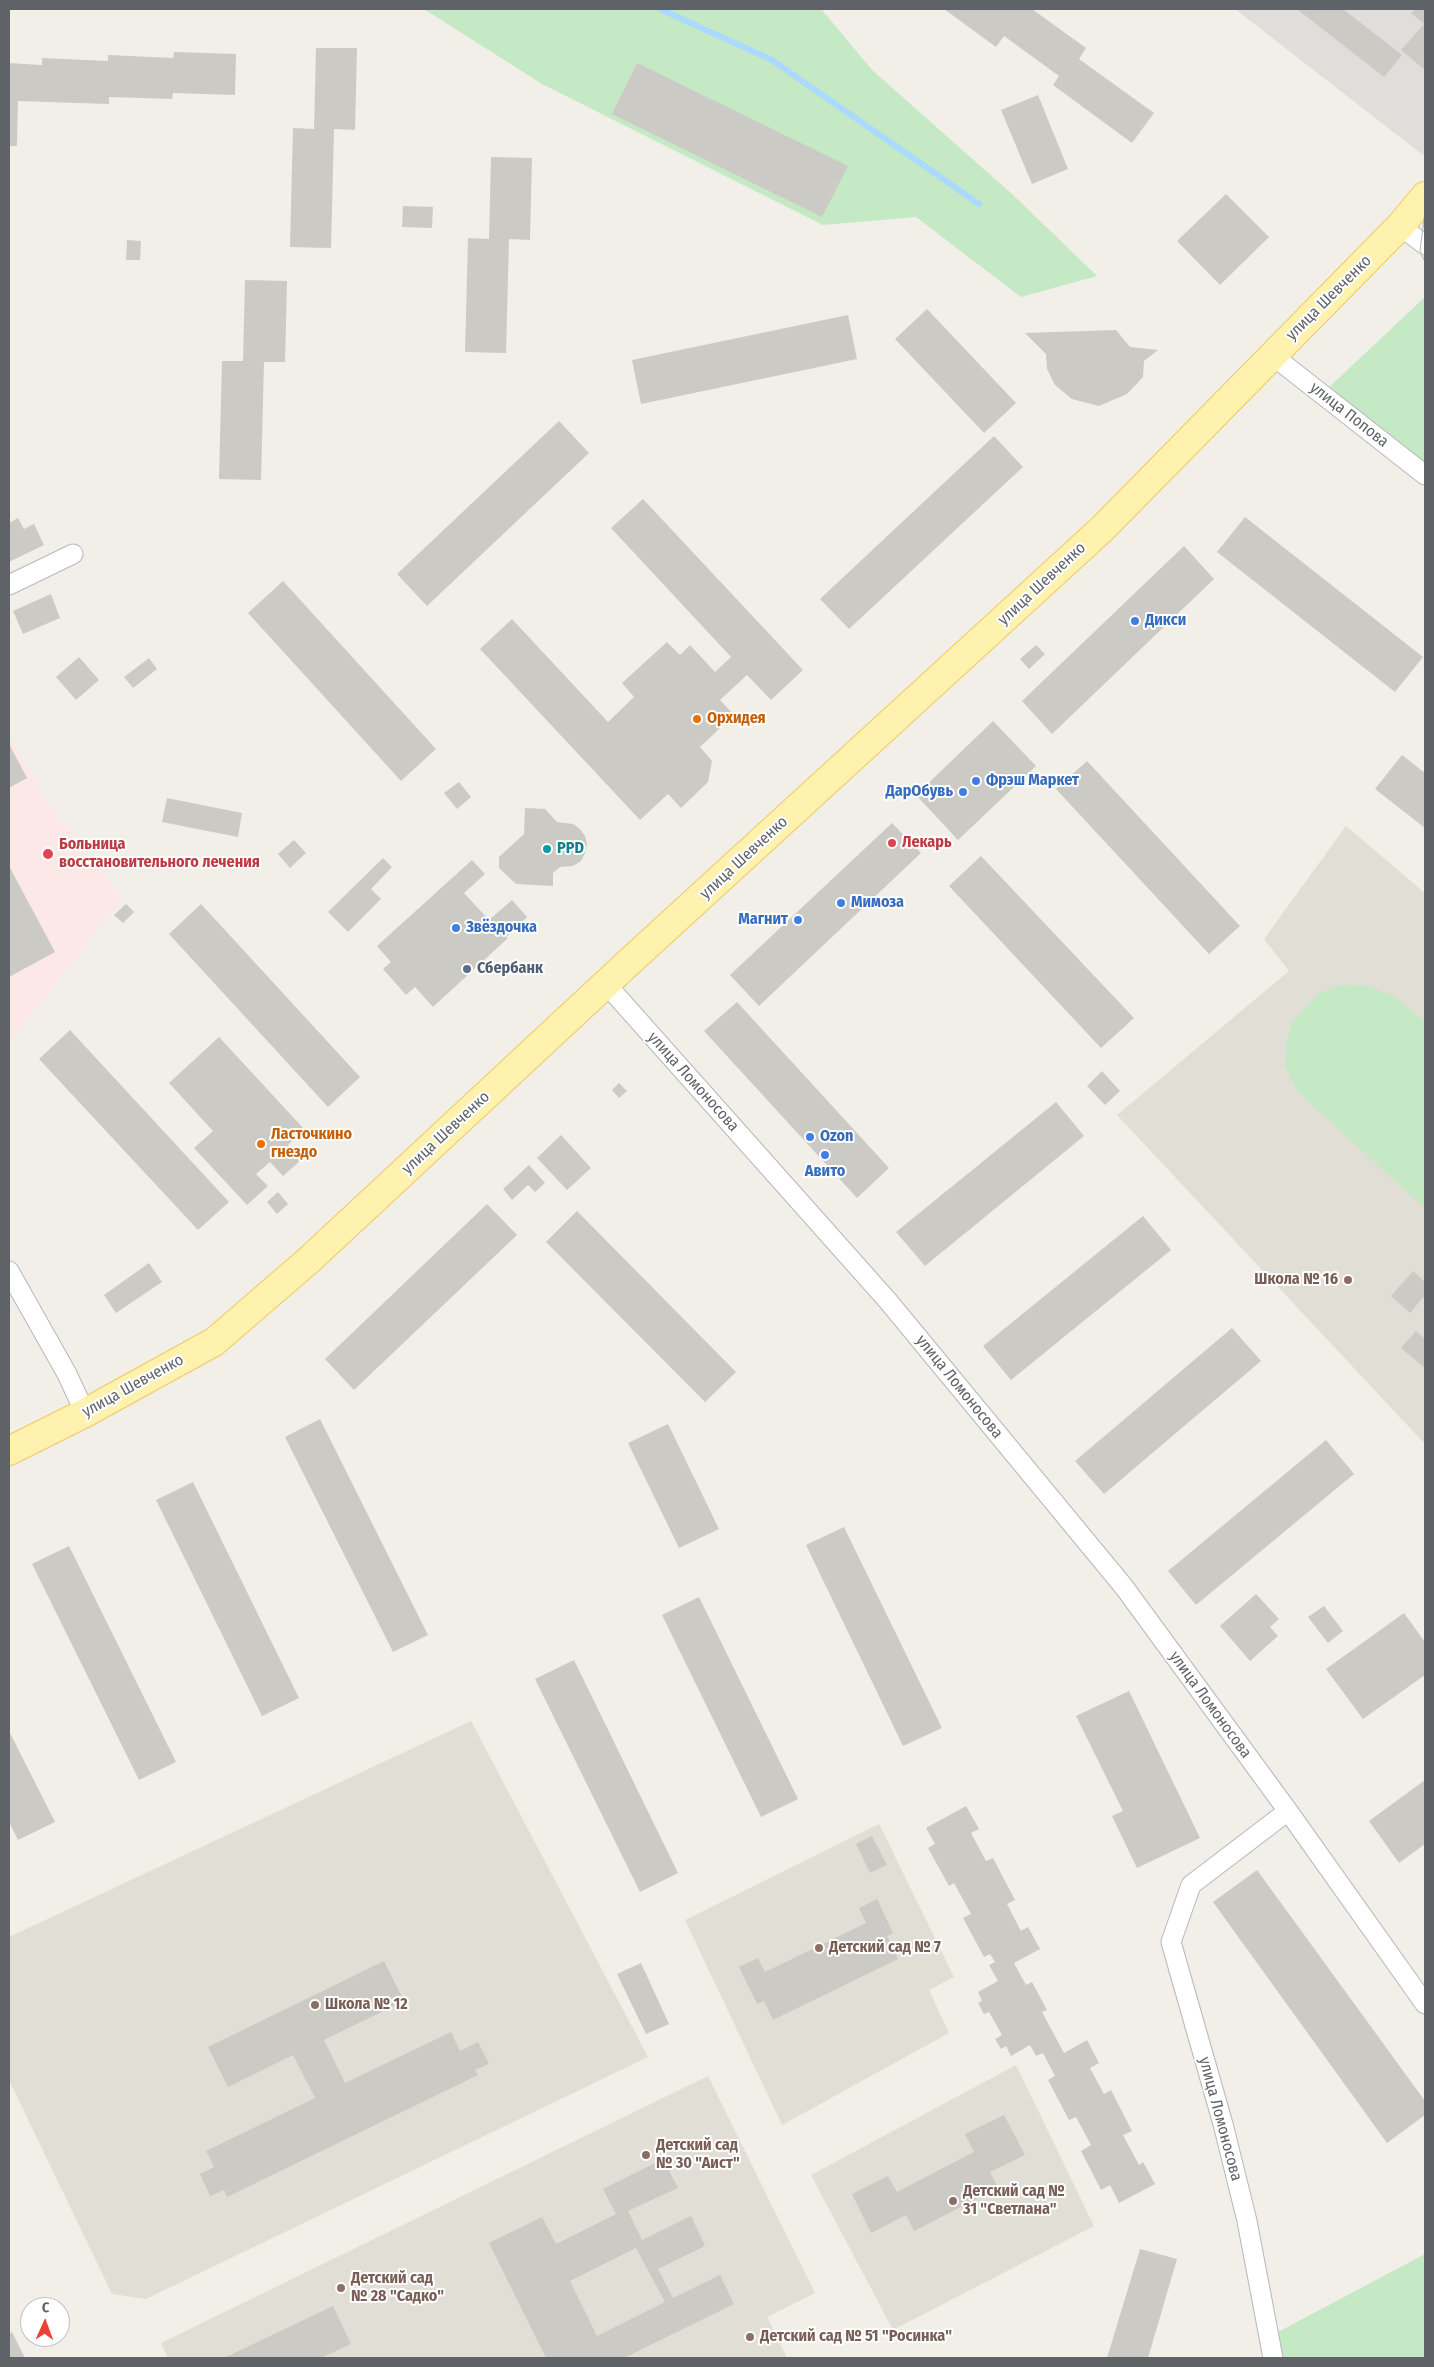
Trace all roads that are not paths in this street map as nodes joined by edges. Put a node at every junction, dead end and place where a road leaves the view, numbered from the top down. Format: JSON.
{"nodes":[{"id":1,"x":1425,"y":196,"type":"edge"},
{"id":2,"x":1400,"y":226,"type":"junction"},
{"id":3,"x":1425,"y":245,"type":"edge"},
{"id":4,"x":1272,"y":355,"type":"junction"},
{"id":5,"x":1425,"y":475,"type":"edge"},
{"id":6,"x":73,"y":554,"type":"dead end"},
{"id":7,"x":9,"y":585,"type":"edge"},
{"id":8,"x":606,"y":984,"type":"junction"},
{"id":9,"x":9,"y":1271,"type":"edge"},
{"id":10,"x":86,"y":1413,"type":"junction"},
{"id":11,"x":9,"y":1451,"type":"edge"},
{"id":12,"x":1288,"y":1811,"type":"junction"},
{"id":13,"x":1425,"y":2004,"type":"edge"},
{"id":14,"x":1273,"y":2358,"type":"edge"}],
"edges":[{"from":1,"to":2,"type":"main road","name":"улица Шевченко"},
{"from":2,"to":3,"type":"street"},
{"from":2,"to":4,"type":"main road","name":"улица Шевченко"},
{"from":4,"to":5,"type":"street","name":"улица Попова"},
{"from":4,"to":8,"type":"main road","name":"улица Шевченко"},
{"from":6,"to":7,"type":"street"},
{"from":8,"to":10,"type":"main road","name":"улица Шевченко"},
{"from":8,"to":12,"type":"street","name":"улица Ломоносова"},
{"from":9,"to":10,"type":"street"},
{"from":10,"to":11,"type":"main road","name":"улица Шевченко"},
{"from":12,"to":13,"type":"street","name":"улица Ломоносова"},
{"from":12,"to":14,"type":"street","name":"улица Ломоносова"}]}
